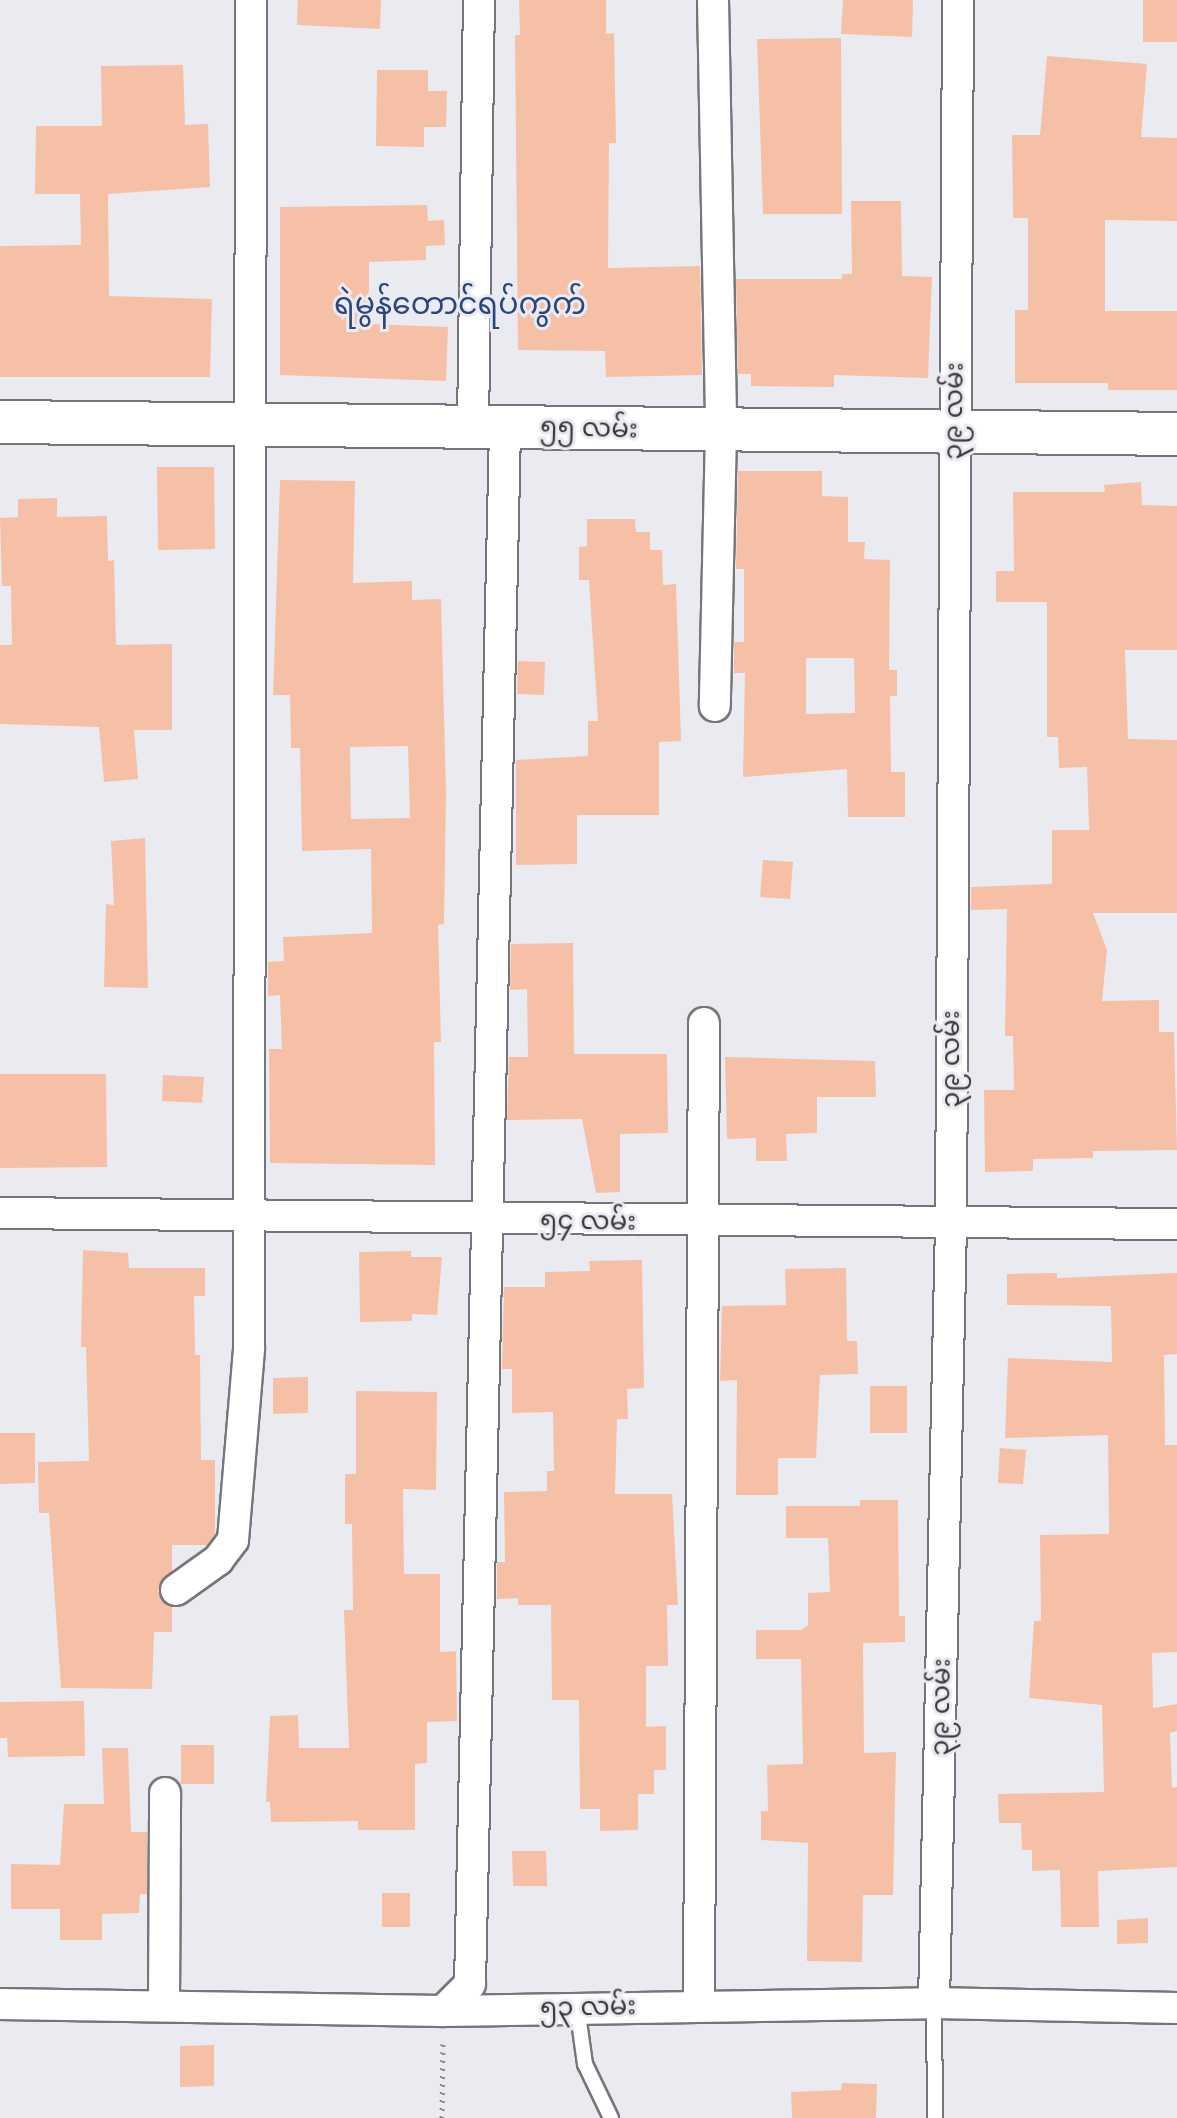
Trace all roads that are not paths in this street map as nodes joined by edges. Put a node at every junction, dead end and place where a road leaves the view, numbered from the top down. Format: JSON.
{"nodes":[{"id":1,"x":251,"y":0,"type":"edge"},
{"id":2,"x":479,"y":0,"type":"edge"},
{"id":3,"x":713,"y":0,"type":"edge"},
{"id":4,"x":958,"y":0,"type":"edge"},
{"id":5,"x":0,"y":422,"type":"edge"},
{"id":6,"x":248,"y":422,"type":"junction"},
{"id":7,"x":489,"y":426,"type":"junction"},
{"id":8,"x":721,"y":432,"type":"junction"},
{"id":9,"x":953,"y":432,"type":"junction"},
{"id":10,"x":1177,"y":434,"type":"edge"},
{"id":11,"x":715,"y":706,"type":"dead end"},
{"id":12,"x":704,"y":1023,"type":"dead end"},
{"id":13,"x":0,"y":1213,"type":"edge"},
{"id":14,"x":251,"y":1219,"type":"junction"},
{"id":15,"x":486,"y":1220,"type":"junction"},
{"id":16,"x":703,"y":1222,"type":"junction"},
{"id":17,"x":951,"y":1222,"type":"junction"},
{"id":18,"x":1177,"y":1224,"type":"edge"},
{"id":19,"x":176,"y":1590,"type":"dead end"},
{"id":20,"x":165,"y":1793,"type":"dead end"},
{"id":21,"x":934,"y":2003,"type":"junction"},
{"id":22,"x":0,"y":2004,"type":"edge"},
{"id":23,"x":164,"y":2005,"type":"junction"},
{"id":24,"x":699,"y":2005,"type":"junction"},
{"id":25,"x":577,"y":2007,"type":"junction"},
{"id":26,"x":1177,"y":2008,"type":"edge"},
{"id":27,"x":443,"y":2011,"type":"junction"},
{"id":28,"x":611,"y":2118,"type":"edge"},
{"id":29,"x":935,"y":2118,"type":"edge"}],
"edges":[{"from":1,"to":6,"type":"street"},
{"from":2,"to":7,"type":"street"},
{"from":3,"to":8,"type":"street"},
{"from":4,"to":9,"type":"street","name":"၃၉ လမ်း"},
{"from":5,"to":6,"type":"main road","name":"၅၅ လမ်း"},
{"from":6,"to":7,"type":"main road","name":"၅၅ လမ်း"},
{"from":6,"to":14,"type":"street"},
{"from":7,"to":8,"type":"main road","name":"၅၅ လမ်း"},
{"from":7,"to":15,"type":"street"},
{"from":8,"to":9,"type":"main road","name":"၅၅ လမ်း"},
{"from":8,"to":11,"type":"street"},
{"from":9,"to":10,"type":"main road","name":"၅၅ လမ်း"},
{"from":9,"to":17,"type":"street","name":"၃၉ လမ်း"},
{"from":12,"to":16,"type":"street"},
{"from":13,"to":14,"type":"street","name":"၅၄ လမ်း"},
{"from":14,"to":15,"type":"street","name":"၅၄ လမ်း"},
{"from":14,"to":19,"type":"street"},
{"from":15,"to":16,"type":"street","name":"၅၄ လမ်း"},
{"from":15,"to":27,"type":"street"},
{"from":16,"to":17,"type":"street","name":"၅၄ လမ်း"},
{"from":16,"to":24,"type":"street"},
{"from":17,"to":18,"type":"street","name":"၅၄ လမ်း"},
{"from":17,"to":21,"type":"street","name":"၃၉ လမ်း"},
{"from":20,"to":23,"type":"street"},
{"from":21,"to":24,"type":"street","name":"၅၃ လမ်း"},
{"from":21,"to":26,"type":"street","name":"၅၃ လမ်း"},
{"from":21,"to":29,"type":"lane","name":"၃၉ လမ်း"},
{"from":22,"to":23,"type":"street","name":"၅၃ လမ်း"},
{"from":23,"to":27,"type":"street","name":"၅၃ လမ်း"},
{"from":24,"to":25,"type":"street","name":"၅၃ လမ်း"},
{"from":25,"to":27,"type":"street","name":"၅၃ လမ်း"},
{"from":25,"to":28,"type":"lane"}]}
